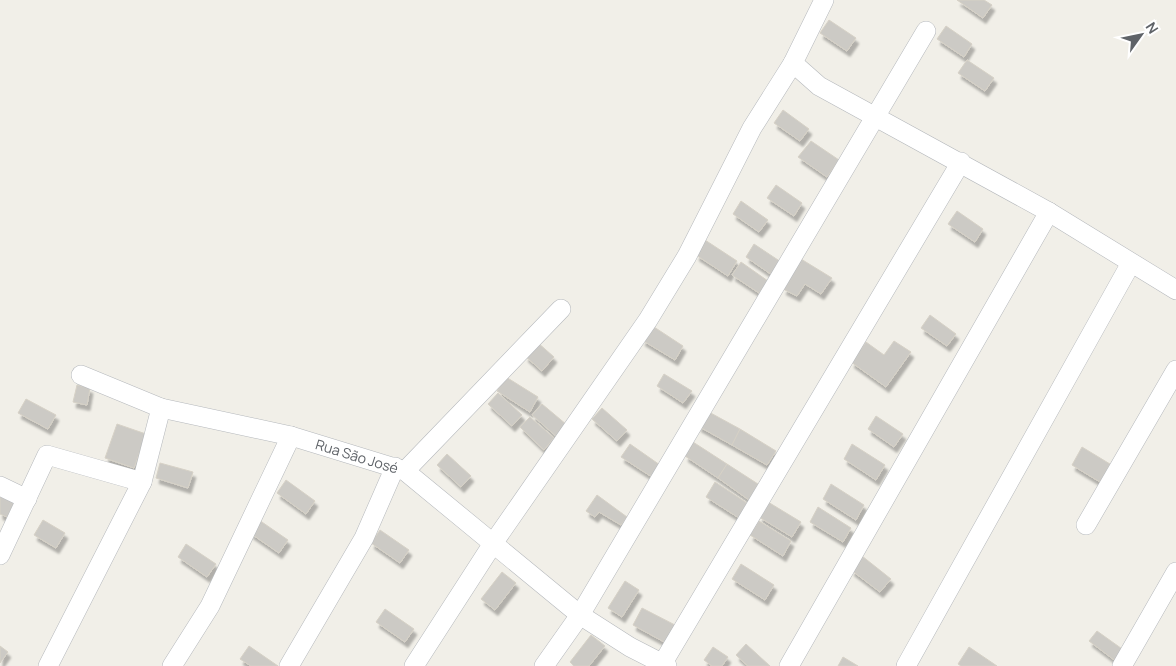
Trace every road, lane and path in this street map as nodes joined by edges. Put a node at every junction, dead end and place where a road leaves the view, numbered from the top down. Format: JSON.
{"nodes":[{"id":1,"x":821,"y":1,"type":"edge"},
{"id":2,"x":926,"y":31,"type":"dead end"},
{"id":3,"x":793,"y":63,"type":"junction"},
{"id":4,"x":876,"y":116,"type":"junction"},
{"id":5,"x":961,"y":162,"type":"junction"},
{"id":6,"x":1049,"y":212,"type":"junction"},
{"id":7,"x":1131,"y":263,"type":"junction"},
{"id":8,"x":1176,"y":290,"type":"edge"},
{"id":9,"x":561,"y":309,"type":"dead end"},
{"id":10,"x":1176,"y":370,"type":"edge"},
{"id":11,"x":81,"y":375,"type":"dead end"},
{"id":12,"x":161,"y":408,"type":"junction"},
{"id":13,"x":291,"y":436,"type":"junction"},
{"id":14,"x":400,"y":469,"type":"junction"},
{"id":15,"x":142,"y":482,"type":"junction"},
{"id":16,"x":0,"y":486,"type":"edge"},
{"id":17,"x":27,"y":499,"type":"junction"},
{"id":18,"x":1086,"y":525,"type":"dead end"},
{"id":19,"x":494,"y":542,"type":"junction"},
{"id":20,"x":0,"y":555,"type":"edge"},
{"id":21,"x":1176,"y":572,"type":"edge"},
{"id":22,"x":580,"y":615,"type":"junction"},
{"id":23,"x":663,"y":665,"type":"edge"},
{"id":24,"x":48,"y":666,"type":"edge"},
{"id":25,"x":172,"y":666,"type":"edge"},
{"id":26,"x":289,"y":666,"type":"edge"},
{"id":27,"x":414,"y":666,"type":"edge"},
{"id":28,"x":544,"y":666,"type":"edge"},
{"id":29,"x":789,"y":666,"type":"edge"},
{"id":30,"x":906,"y":666,"type":"edge"},
{"id":31,"x":1122,"y":666,"type":"edge"}],
"edges":[{"from":1,"to":3,"type":"street"},
{"from":2,"to":4,"type":"street"},
{"from":3,"to":4,"type":"street"},
{"from":3,"to":19,"type":"street"},
{"from":4,"to":5,"type":"street"},
{"from":4,"to":22,"type":"street"},
{"from":5,"to":6,"type":"street"},
{"from":5,"to":23,"type":"street"},
{"from":6,"to":7,"type":"street"},
{"from":6,"to":29,"type":"street"},
{"from":7,"to":8,"type":"street"},
{"from":7,"to":30,"type":"street"},
{"from":9,"to":14,"type":"street"},
{"from":10,"to":18,"type":"street"},
{"from":11,"to":12,"type":"street","name":"Rua São José"},
{"from":12,"to":13,"type":"street","name":"Rua São José"},
{"from":12,"to":15,"type":"street"},
{"from":13,"to":14,"type":"street","name":"Rua São José"},
{"from":13,"to":25,"type":"street"},
{"from":14,"to":19,"type":"street","name":"Rua São José"},
{"from":14,"to":26,"type":"street"},
{"from":15,"to":17,"type":"street"},
{"from":15,"to":24,"type":"street"},
{"from":16,"to":17,"type":"street"},
{"from":17,"to":20,"type":"street"},
{"from":19,"to":22,"type":"street","name":"Rua São José"},
{"from":19,"to":27,"type":"street"},
{"from":21,"to":31,"type":"street"},
{"from":22,"to":23,"type":"street","name":"Rua São José"},
{"from":22,"to":28,"type":"street"}]}
